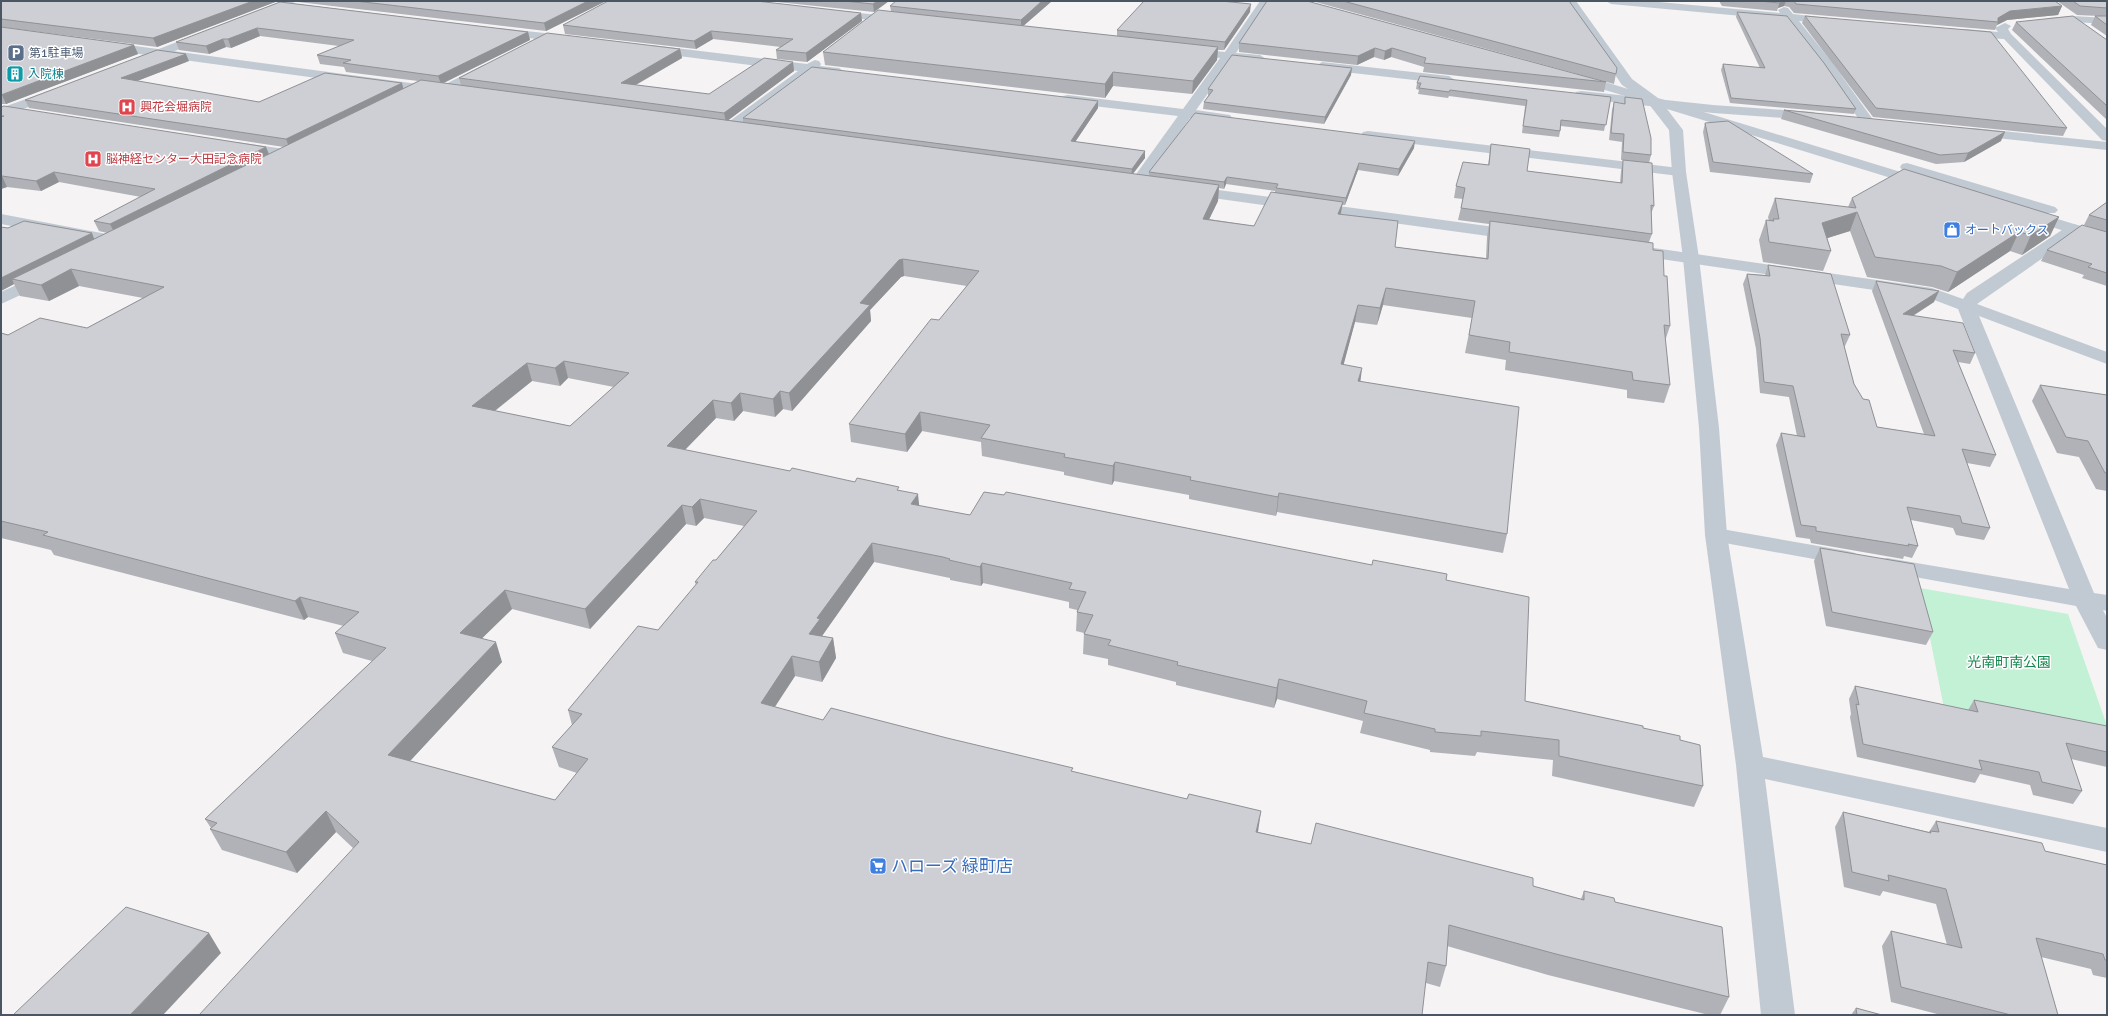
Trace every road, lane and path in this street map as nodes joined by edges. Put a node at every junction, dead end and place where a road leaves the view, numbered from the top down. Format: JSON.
{"nodes":[{"id":1,"x":1570,"y":1,"type":"edge"},
{"id":2,"x":1611,"y":1,"type":"edge"},
{"id":3,"x":1777,"y":1,"type":"edge"},
{"id":4,"x":287,"y":3,"type":"edge"},
{"id":5,"x":1258,"y":6,"type":"edge"},
{"id":6,"x":305,"y":8,"type":"edge"},
{"id":7,"x":888,"y":9,"type":"dead end"},
{"id":8,"x":2060,"y":10,"type":"edge"},
{"id":9,"x":815,"y":11,"type":"edge"},
{"id":10,"x":1789,"y":17,"type":"junction"},
{"id":11,"x":877,"y":18,"type":"junction"},
{"id":12,"x":246,"y":19,"type":"edge"},
{"id":13,"x":2073,"y":19,"type":"junction"},
{"id":14,"x":908,"y":21,"type":"edge"},
{"id":15,"x":2107,"y":21,"type":"edge"},
{"id":16,"x":1844,"y":22,"type":"edge"},
{"id":17,"x":2037,"y":22,"type":"edge"},
{"id":18,"x":2015,"y":23,"type":"edge"},
{"id":19,"x":568,"y":26,"type":"edge"},
{"id":20,"x":864,"y":27,"type":"edge"},
{"id":21,"x":217,"y":30,"type":"edge"},
{"id":22,"x":485,"y":30,"type":"edge"},
{"id":23,"x":2090,"y":31,"type":"edge"},
{"id":24,"x":1952,"y":32,"type":"edge"},
{"id":25,"x":2007,"y":36,"type":"junction"},
{"id":26,"x":548,"y":37,"type":"junction"},
{"id":27,"x":587,"y":42,"type":"edge"},
{"id":28,"x":92,"y":44,"type":"edge"},
{"id":29,"x":634,"y":47,"type":"edge"},
{"id":30,"x":526,"y":48,"type":"edge"},
{"id":31,"x":1174,"y":50,"type":"edge"},
{"id":32,"x":160,"y":53,"type":"junction"},
{"id":33,"x":827,"y":54,"type":"edge"},
{"id":34,"x":1228,"y":56,"type":"junction"},
{"id":35,"x":1276,"y":61,"type":"edge"},
{"id":36,"x":498,"y":62,"type":"edge"},
{"id":37,"x":1307,"y":65,"type":"edge"},
{"id":38,"x":124,"y":66,"type":"edge"},
{"id":39,"x":808,"y":68,"type":"junction"},
{"id":40,"x":856,"y":74,"type":"edge"},
{"id":41,"x":1457,"y":81,"type":"edge"},
{"id":42,"x":1627,"y":82,"type":"junction"},
{"id":43,"x":66,"y":88,"type":"edge"},
{"id":44,"x":422,"y":88,"type":"junction"},
{"id":45,"x":442,"y":91,"type":"junction"},
{"id":46,"x":1568,"y":93,"type":"edge"},
{"id":47,"x":465,"y":94,"type":"edge"},
{"id":48,"x":1053,"y":97,"type":"edge"},
{"id":49,"x":401,"y":99,"type":"edge"},
{"id":50,"x":1655,"y":102,"type":"junction"},
{"id":51,"x":1713,"y":109,"type":"junction"},
{"id":52,"x":3,"y":111,"type":"edge"},
{"id":53,"x":1187,"y":113,"type":"junction"},
{"id":54,"x":31,"y":114,"type":"edge"},
{"id":55,"x":1823,"y":117,"type":"edge"},
{"id":56,"x":1234,"y":119,"type":"edge"},
{"id":57,"x":1853,"y":120,"type":"edge"},
{"id":58,"x":1867,"y":121,"type":"junction"},
{"id":59,"x":1883,"y":123,"type":"edge"},
{"id":60,"x":712,"y":127,"type":"edge"},
{"id":61,"x":728,"y":129,"type":"junction"},
{"id":62,"x":1960,"y":131,"type":"edge"},
{"id":63,"x":751,"y":132,"type":"edge"},
{"id":64,"x":1353,"y":133,"type":"edge"},
{"id":65,"x":2107,"y":138,"type":"edge"},
{"id":66,"x":220,"y":143,"type":"edge"},
{"id":67,"x":2107,"y":146,"type":"edge"},
{"id":68,"x":304,"y":147,"type":"edge"},
{"id":69,"x":291,"y":154,"type":"junction"},
{"id":70,"x":270,"y":164,"type":"edge"},
{"id":71,"x":1679,"y":172,"type":"junction"},
{"id":72,"x":1120,"y":182,"type":"edge"},
{"id":73,"x":1136,"y":184,"type":"junction"},
{"id":74,"x":1152,"y":186,"type":"edge"},
{"id":75,"x":1176,"y":189,"type":"edge"},
{"id":76,"x":1,"y":219,"type":"edge"},
{"id":77,"x":2107,"y":226,"type":"edge"},
{"id":78,"x":2074,"y":229,"type":"junction"},
{"id":79,"x":1532,"y":237,"type":"edge"},
{"id":80,"x":2107,"y":239,"type":"edge"},
{"id":81,"x":1619,"y":248,"type":"edge"},
{"id":82,"x":96,"y":251,"type":"edge"},
{"id":83,"x":1691,"y":258,"type":"junction"},
{"id":84,"x":55,"y":272,"type":"edge"},
{"id":85,"x":1,"y":299,"type":"edge"},
{"id":86,"x":1966,"y":307,"type":"junction"},
{"id":87,"x":2107,"y":358,"type":"edge"},
{"id":88,"x":1716,"y":535,"type":"junction"},
{"id":89,"x":2096,"y":601,"type":"edge"},
{"id":90,"x":2107,"y":642,"type":"edge"},
{"id":91,"x":1750,"y":765,"type":"junction"},
{"id":92,"x":2107,"y":840,"type":"edge"},
{"id":93,"x":1778,"y":1015,"type":"edge"}],
"edges":[{"from":1,"to":42,"type":"street"},
{"from":2,"to":10,"type":"street"},
{"from":3,"to":10,"type":"street"},
{"from":4,"to":6,"type":"street"},
{"from":4,"to":12,"type":"street"},
{"from":5,"to":34,"type":"street"},
{"from":7,"to":11,"type":"street"},
{"from":8,"to":13,"type":"street"},
{"from":9,"to":11,"type":"street"},
{"from":10,"to":16,"type":"street"},
{"from":10,"to":58,"type":"street"},
{"from":11,"to":14,"type":"street"},
{"from":11,"to":20,"type":"street"},
{"from":13,"to":15,"type":"street"},
{"from":13,"to":17,"type":"street"},
{"from":13,"to":23,"type":"street"},
{"from":18,"to":25,"type":"street"},
{"from":19,"to":26,"type":"street"},
{"from":21,"to":32,"type":"street"},
{"from":22,"to":26,"type":"street"},
{"from":24,"to":25,"type":"street"},
{"from":25,"to":65,"type":"street"},
{"from":26,"to":27,"type":"street"},
{"from":26,"to":30,"type":"street"},
{"from":28,"to":32,"type":"street"},
{"from":29,"to":39,"type":"street"},
{"from":31,"to":34,"type":"street"},
{"from":32,"to":38,"type":"street"},
{"from":32,"to":44,"type":"street"},
{"from":33,"to":39,"type":"street"},
{"from":34,"to":35,"type":"street"},
{"from":34,"to":53,"type":"street"},
{"from":36,"to":45,"type":"street"},
{"from":37,"to":41,"type":"street"},
{"from":39,"to":40,"type":"street"},
{"from":39,"to":61,"type":"street"},
{"from":42,"to":50,"type":"street"},
{"from":42,"to":50,"type":"street"},
{"from":42,"to":51,"type":"street"},
{"from":43,"to":52,"type":"street"},
{"from":44,"to":45,"type":"street"},
{"from":44,"to":49,"type":"street"},
{"from":45,"to":47,"type":"street"},
{"from":46,"to":50,"type":"street"},
{"from":48,"to":53,"type":"street"},
{"from":50,"to":51,"type":"street"},
{"from":50,"to":71,"type":"street"},
{"from":50,"to":78,"type":"street"},
{"from":51,"to":55,"type":"street"},
{"from":51,"to":77,"type":"street"},
{"from":52,"to":54,"type":"street"},
{"from":53,"to":56,"type":"street"},
{"from":53,"to":73,"type":"street"},
{"from":57,"to":58,"type":"street"},
{"from":58,"to":59,"type":"street"},
{"from":60,"to":61,"type":"street"},
{"from":61,"to":63,"type":"street"},
{"from":62,"to":67,"type":"street"},
{"from":64,"to":71,"type":"street"},
{"from":66,"to":69,"type":"street"},
{"from":68,"to":69,"type":"street"},
{"from":69,"to":70,"type":"street"},
{"from":71,"to":83,"type":"street"},
{"from":72,"to":73,"type":"street"},
{"from":73,"to":74,"type":"street"},
{"from":75,"to":79,"type":"street"},
{"from":76,"to":82,"type":"street"},
{"from":78,"to":80,"type":"street"},
{"from":78,"to":86,"type":"street"},
{"from":81,"to":83,"type":"street"},
{"from":83,"to":86,"type":"street"},
{"from":83,"to":88,"type":"street"},
{"from":84,"to":85,"type":"street"},
{"from":86,"to":87,"type":"street"},
{"from":86,"to":89,"type":"street"},
{"from":88,"to":89,"type":"street"},
{"from":88,"to":91,"type":"street"},
{"from":89,"to":90,"type":"street"},
{"from":91,"to":92,"type":"street"},
{"from":91,"to":93,"type":"street"}]}
